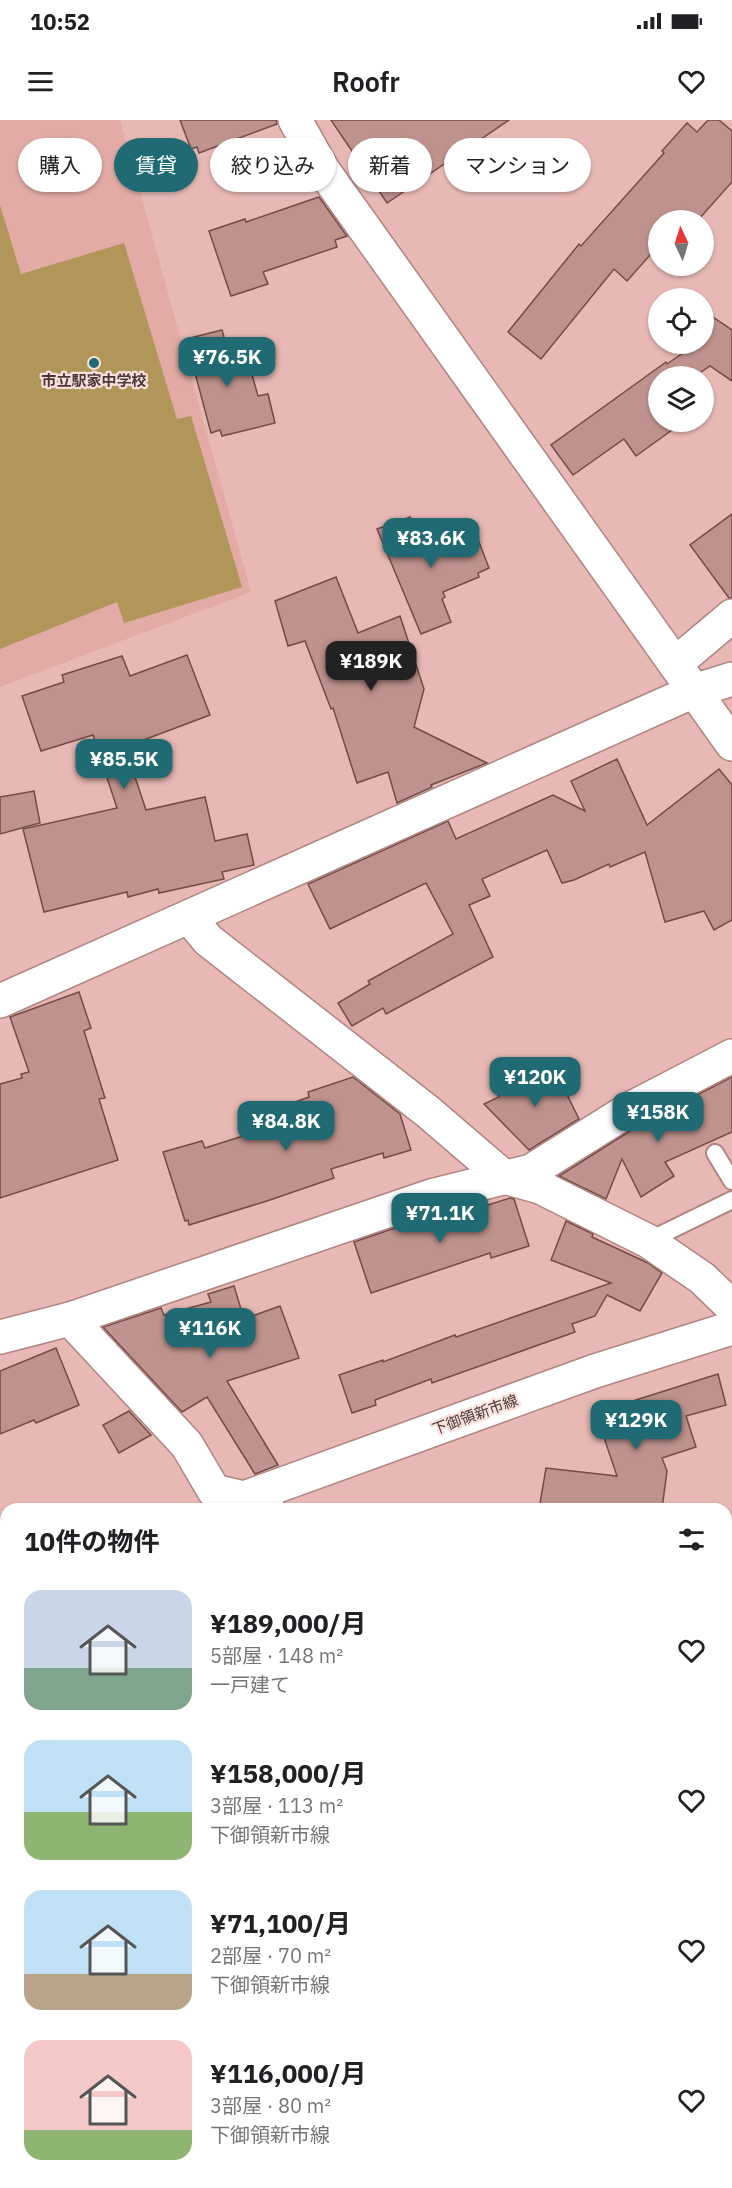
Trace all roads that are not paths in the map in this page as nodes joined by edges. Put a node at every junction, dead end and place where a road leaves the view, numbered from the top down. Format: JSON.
{"nodes":[{"id":1,"x":295,"y":120,"type":"edge"},
{"id":2,"x":732,"y":616,"type":"edge"},
{"id":3,"x":675,"y":663,"type":"junction"},
{"id":4,"x":732,"y":679,"type":"edge"},
{"id":5,"x":694,"y":690,"type":"junction"},
{"id":6,"x":732,"y":744,"type":"edge"},
{"id":7,"x":189,"y":917,"type":"junction"},
{"id":8,"x":0,"y":1001,"type":"edge"},
{"id":9,"x":732,"y":1056,"type":"edge"},
{"id":10,"x":715,"y":1153,"type":"dead end"},
{"id":11,"x":504,"y":1177,"type":"junction"},
{"id":12,"x":732,"y":1181,"type":"edge"},
{"id":13,"x":732,"y":1200,"type":"edge"},
{"id":14,"x":648,"y":1241,"type":"junction"},
{"id":15,"x":732,"y":1307,"type":"edge"},
{"id":16,"x":70,"y":1319,"type":"junction"},
{"id":17,"x":732,"y":1328,"type":"edge"},
{"id":18,"x":0,"y":1337,"type":"edge"},
{"id":19,"x":240,"y":1503,"type":"edge"},
{"id":20,"x":249,"y":1503,"type":"edge"}],
"edges":[{"from":1,"to":3,"type":"street"},
{"from":2,"to":3,"type":"street"},
{"from":3,"to":5,"type":"street"},
{"from":4,"to":5,"type":"street"},
{"from":5,"to":6,"type":"street"},
{"from":5,"to":7,"type":"street"},
{"from":7,"to":8,"type":"street"},
{"from":7,"to":11,"type":"street"},
{"from":9,"to":11,"type":"street"},
{"from":10,"to":12,"type":"lane"},
{"from":11,"to":14,"type":"street"},
{"from":11,"to":16,"type":"street"},
{"from":13,"to":14,"type":"lane"},
{"from":14,"to":15,"type":"street"},
{"from":16,"to":18,"type":"street"},
{"from":16,"to":19,"type":"street"},
{"from":17,"to":20,"type":"street","name":"下御領新市線"}]}
